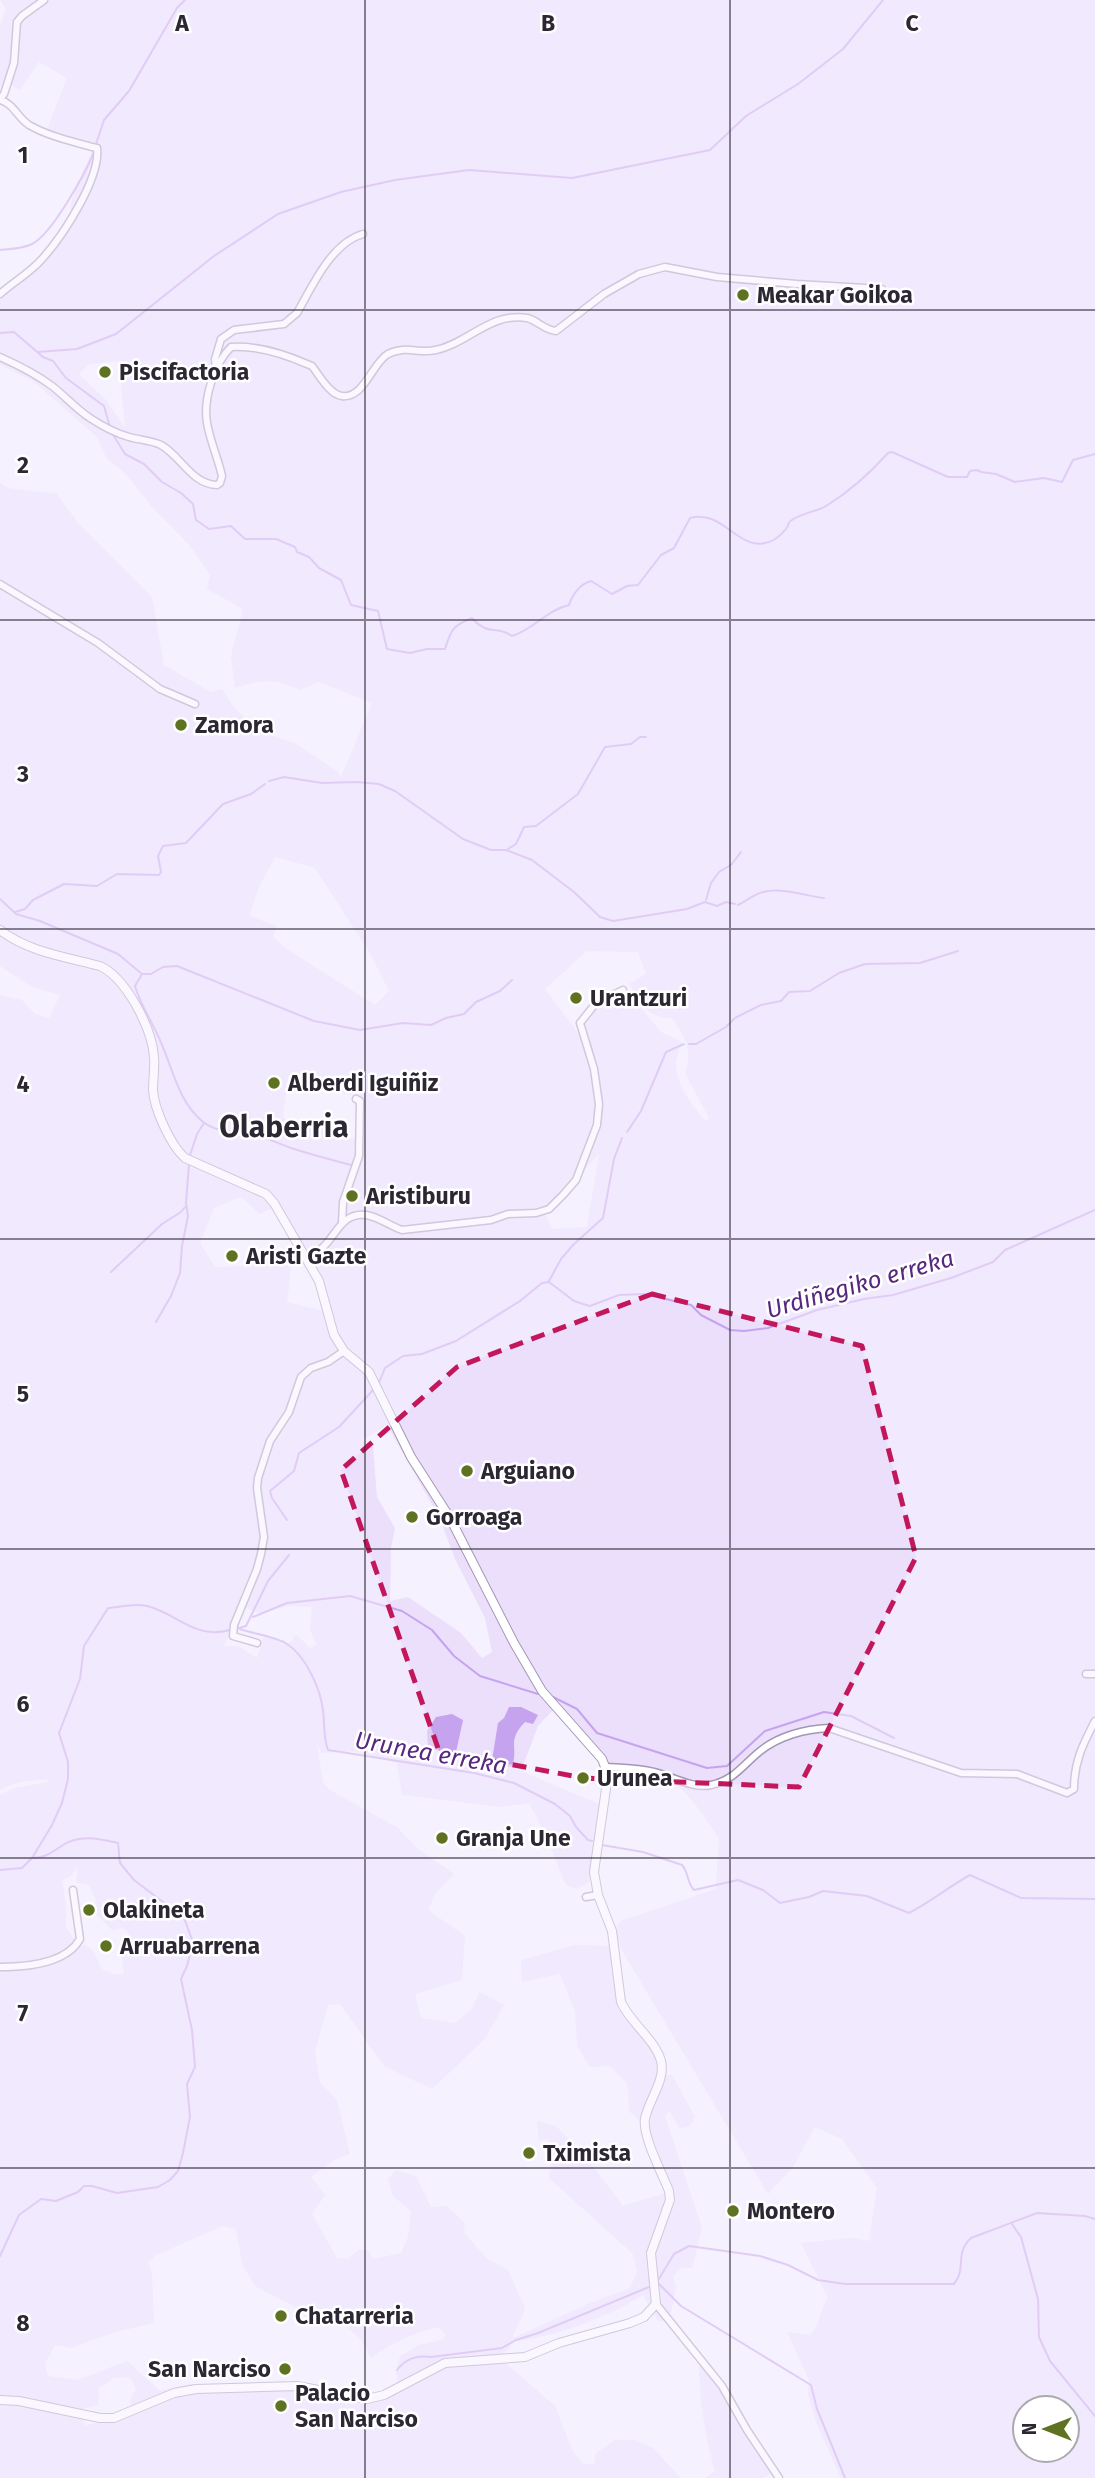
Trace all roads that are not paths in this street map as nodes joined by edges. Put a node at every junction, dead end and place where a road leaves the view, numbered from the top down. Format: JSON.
{"nodes":[{"id":1,"x":44,"y":0,"type":"edge"},
{"id":2,"x":0,"y":100,"type":"edge"},
{"id":3,"x":363,"y":234,"type":"dead end"},
{"id":4,"x":882,"y":289,"type":"dead end"},
{"id":5,"x":0,"y":294,"type":"edge"},
{"id":6,"x":0,"y":357,"type":"edge"},
{"id":7,"x":216,"y":370,"type":"junction"},
{"id":8,"x":0,"y":584,"type":"edge"},
{"id":9,"x":195,"y":704,"type":"dead end"},
{"id":10,"x":0,"y":930,"type":"edge"},
{"id":11,"x":623,"y":989,"type":"dead end"},
{"id":12,"x":356,"y":1100,"type":"dead end"},
{"id":13,"x":342,"y":1223,"type":"junction"},
{"id":14,"x":306,"y":1259,"type":"junction"},
{"id":15,"x":344,"y":1351,"type":"junction"},
{"id":16,"x":257,"y":1643,"type":"dead end"},
{"id":17,"x":1086,"y":1674,"type":"dead end"},
{"id":18,"x":1095,"y":1674,"type":"edge"},
{"id":19,"x":1095,"y":1721,"type":"edge"},
{"id":20,"x":606,"y":1767,"type":"junction"},
{"id":21,"x":73,"y":1890,"type":"dead end"},
{"id":22,"x":598,"y":1895,"type":"junction"},
{"id":23,"x":586,"y":1898,"type":"dead end"},
{"id":24,"x":0,"y":1967,"type":"edge"},
{"id":25,"x":656,"y":2304,"type":"junction"},
{"id":26,"x":0,"y":2400,"type":"edge"},
{"id":27,"x":779,"y":2478,"type":"edge"}],
"edges":[{"from":1,"to":2,"type":"street"},
{"from":2,"to":5,"type":"street"},
{"from":3,"to":7,"type":"street"},
{"from":4,"to":7,"type":"street"},
{"from":6,"to":7,"type":"street"},
{"from":8,"to":9,"type":"street"},
{"from":10,"to":14,"type":"street"},
{"from":11,"to":13,"type":"street"},
{"from":12,"to":13,"type":"street"},
{"from":13,"to":14,"type":"street"},
{"from":14,"to":15,"type":"street"},
{"from":15,"to":16,"type":"street"},
{"from":15,"to":20,"type":"street"},
{"from":17,"to":18,"type":"street"},
{"from":19,"to":20,"type":"street"},
{"from":20,"to":22,"type":"street"},
{"from":21,"to":24,"type":"street"},
{"from":22,"to":23,"type":"street"},
{"from":22,"to":25,"type":"street"},
{"from":25,"to":26,"type":"street"},
{"from":25,"to":27,"type":"street"}]}
